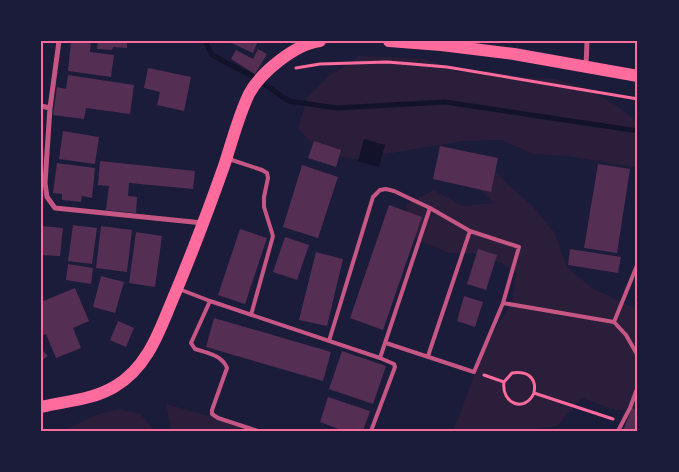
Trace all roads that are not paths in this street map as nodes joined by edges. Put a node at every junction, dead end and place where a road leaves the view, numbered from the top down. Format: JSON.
{"nodes":[{"id":1,"x":59,"y":41,"type":"edge"},
{"id":2,"x":318,"y":41,"type":"edge"},
{"id":3,"x":388,"y":41,"type":"edge"},
{"id":4,"x":587,"y":41,"type":"edge"},
{"id":5,"x":586,"y":67,"type":"junction"},
{"id":6,"x":638,"y":76,"type":"edge"},
{"id":7,"x":41,"y":106,"type":"edge"},
{"id":8,"x":50,"y":108,"type":"junction"},
{"id":9,"x":226,"y":158,"type":"junction"},
{"id":10,"x":430,"y":208,"type":"junction"},
{"id":11,"x":203,"y":223,"type":"junction"},
{"id":12,"x":470,"y":231,"type":"junction"},
{"id":13,"x":638,"y":263,"type":"edge"},
{"id":14,"x":177,"y":289,"type":"junction"},
{"id":15,"x":210,"y":301,"type":"junction"},
{"id":16,"x":503,"y":303,"type":"junction"},
{"id":17,"x":251,"y":315,"type":"junction"},
{"id":18,"x":614,"y":322,"type":"junction"},
{"id":19,"x":329,"y":341,"type":"junction"},
{"id":20,"x":386,"y":343,"type":"junction"},
{"id":21,"x":637,"y":353,"type":"edge"},
{"id":22,"x":428,"y":356,"type":"junction"},
{"id":23,"x":380,"y":358,"type":"junction"},
{"id":24,"x":638,"y":386,"type":"edge"},
{"id":25,"x":41,"y":407,"type":"edge"},
{"id":26,"x":258,"y":431,"type":"edge"},
{"id":27,"x":370,"y":431,"type":"edge"},
{"id":28,"x":618,"y":431,"type":"edge"}],
"edges":[{"from":1,"to":8,"type":"street"},
{"from":2,"to":9,"type":"main road"},
{"from":3,"to":5,"type":"main road"},
{"from":4,"to":5,"type":"street"},
{"from":5,"to":6,"type":"main road"},
{"from":7,"to":8,"type":"street"},
{"from":8,"to":11,"type":"street"},
{"from":9,"to":11,"type":"main road"},
{"from":9,"to":17,"type":"lane"},
{"from":10,"to":12,"type":"lane"},
{"from":10,"to":19,"type":"lane"},
{"from":10,"to":20,"type":"lane"},
{"from":11,"to":14,"type":"main road"},
{"from":12,"to":16,"type":"lane"},
{"from":12,"to":22,"type":"lane"},
{"from":13,"to":18,"type":"lane"},
{"from":14,"to":15,"type":"lane"},
{"from":14,"to":25,"type":"main road"},
{"from":15,"to":17,"type":"lane"},
{"from":15,"to":26,"type":"lane"},
{"from":16,"to":18,"type":"lane"},
{"from":16,"to":22,"type":"lane"},
{"from":17,"to":19,"type":"lane"},
{"from":18,"to":21,"type":"lane"},
{"from":19,"to":23,"type":"lane"},
{"from":20,"to":22,"type":"lane"},
{"from":20,"to":23,"type":"lane"},
{"from":23,"to":27,"type":"lane"},
{"from":24,"to":28,"type":"lane"}]}
